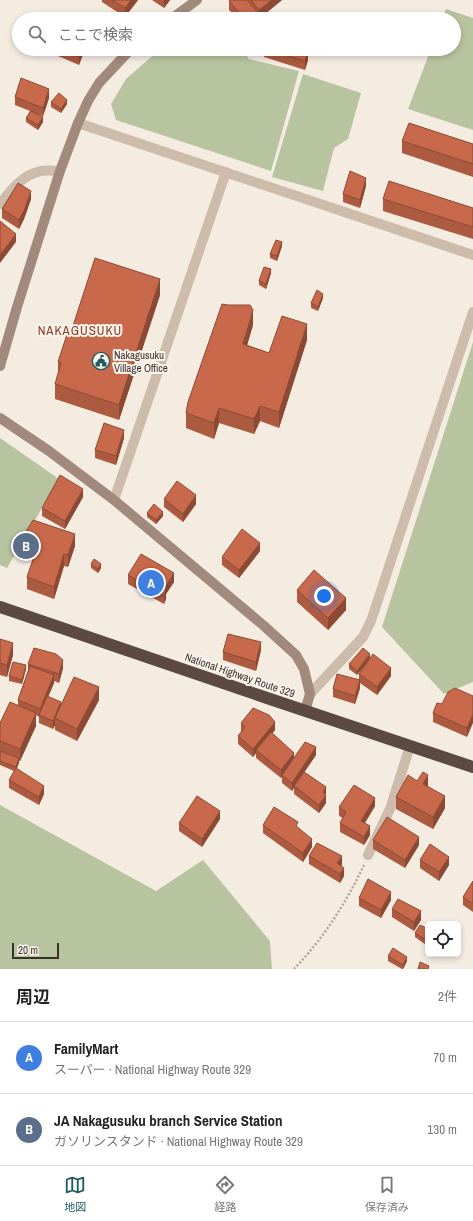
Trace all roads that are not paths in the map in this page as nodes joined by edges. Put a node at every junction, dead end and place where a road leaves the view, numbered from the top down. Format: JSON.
{"nodes":[{"id":1,"x":197,"y":0,"type":"edge"},
{"id":2,"x":181,"y":12,"type":"edge"},
{"id":3,"x":124,"y":56,"type":"edge"},
{"id":4,"x":78,"y":123,"type":"junction"},
{"id":5,"x":60,"y":171,"type":"junction"},
{"id":6,"x":226,"y":172,"type":"junction"},
{"id":7,"x":0,"y":204,"type":"edge"},
{"id":8,"x":473,"y":256,"type":"edge"},
{"id":9,"x":473,"y":312,"type":"edge"},
{"id":10,"x":0,"y":366,"type":"edge"},
{"id":11,"x":0,"y":418,"type":"edge"},
{"id":12,"x":114,"y":500,"type":"junction"},
{"id":13,"x":0,"y":606,"type":"edge"},
{"id":14,"x":310,"y":694,"type":"junction"},
{"id":15,"x":305,"y":711,"type":"junction"},
{"id":16,"x":410,"y":746,"type":"junction"},
{"id":17,"x":473,"y":767,"type":"edge"},
{"id":18,"x":368,"y":855,"type":"road end"}],
"edges":[{"from":1,"to":2,"type":"street"},
{"from":3,"to":4,"type":"street"},
{"from":4,"to":5,"type":"street"},
{"from":4,"to":6,"type":"street"},
{"from":5,"to":7,"type":"street"},
{"from":5,"to":10,"type":"street"},
{"from":6,"to":8,"type":"street"},
{"from":6,"to":12,"type":"street"},
{"from":9,"to":14,"type":"street"},
{"from":11,"to":12,"type":"street"},
{"from":12,"to":14,"type":"street"},
{"from":13,"to":15,"type":"highway","name":"National Highway Route 329"},
{"from":14,"to":15,"type":"street"},
{"from":15,"to":16,"type":"highway","name":"National Highway Route 329"},
{"from":16,"to":17,"type":"highway","name":"National Highway Route 329"},
{"from":16,"to":18,"type":"street"}]}
